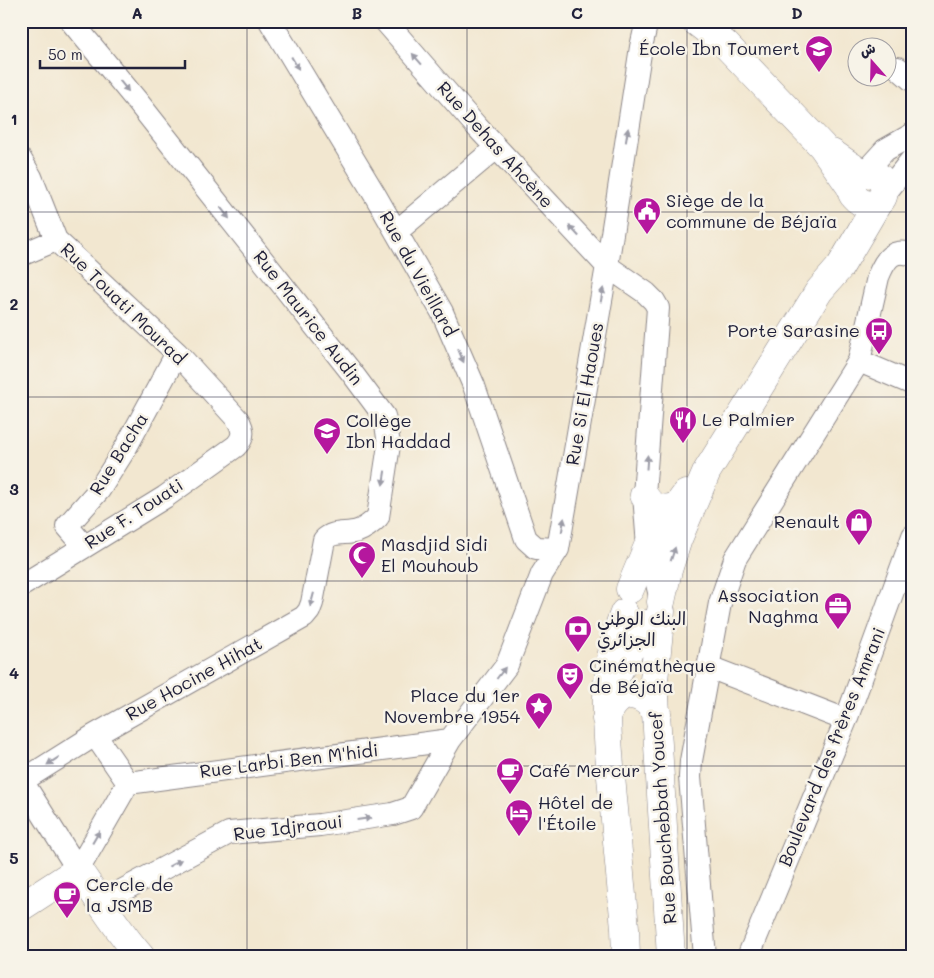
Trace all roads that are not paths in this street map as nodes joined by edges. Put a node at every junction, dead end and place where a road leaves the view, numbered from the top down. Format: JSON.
{"nodes":[{"id":1,"x":71,"y":21,"type":"edge"},
{"id":2,"x":270,"y":21,"type":"edge"},
{"id":3,"x":384,"y":21,"type":"edge"},
{"id":4,"x":647,"y":21,"type":"edge"},
{"id":5,"x":695,"y":21,"type":"edge"},
{"id":6,"x":913,"y":134,"type":"edge"},
{"id":7,"x":496,"y":148,"type":"junction"},
{"id":8,"x":885,"y":150,"type":"junction"},
{"id":9,"x":830,"y":151,"type":"junction"},
{"id":10,"x":913,"y":158,"type":"edge"},
{"id":11,"x":21,"y":160,"type":"edge"},
{"id":12,"x":866,"y":191,"type":"junction"},
{"id":13,"x":396,"y":232,"type":"junction"},
{"id":14,"x":56,"y":240,"type":"junction"},
{"id":15,"x":913,"y":254,"type":"edge"},
{"id":16,"x":21,"y":255,"type":"edge"},
{"id":17,"x":607,"y":266,"type":"junction"},
{"id":18,"x":176,"y":353,"type":"junction"},
{"id":19,"x":858,"y":361,"type":"junction"},
{"id":20,"x":913,"y":384,"type":"edge"},
{"id":21,"x":242,"y":437,"type":"joint"},
{"id":22,"x":707,"y":471,"type":"junction"},
{"id":23,"x":644,"y":495,"type":"junction"},
{"id":24,"x":676,"y":506,"type":"junction"},
{"id":25,"x":913,"y":536,"type":"edge"},
{"id":26,"x":84,"y":546,"type":"junction"},
{"id":27,"x":648,"y":546,"type":"junction"},
{"id":28,"x":558,"y":549,"type":"junction"},
{"id":29,"x":21,"y":586,"type":"edge"},
{"id":30,"x":643,"y":612,"type":"junction"},
{"id":31,"x":294,"y":623,"type":"joint"},
{"id":32,"x":709,"y":667,"type":"junction"},
{"id":33,"x":654,"y":680,"type":"junction"},
{"id":34,"x":657,"y":713,"type":"junction"},
{"id":35,"x":606,"y":719,"type":"junction"},
{"id":36,"x":846,"y":720,"type":"junction"},
{"id":37,"x":95,"y":735,"type":"junction"},
{"id":38,"x":450,"y":740,"type":"junction"},
{"id":39,"x":21,"y":780,"type":"edge"},
{"id":40,"x":128,"y":782,"type":"junction"},
{"id":41,"x":78,"y":870,"type":"junction"},
{"id":42,"x":101,"y":902,"type":"junction"},
{"id":43,"x":21,"y":907,"type":"edge"},
{"id":44,"x":141,"y":957,"type":"edge"},
{"id":45,"x":626,"y":957,"type":"edge"},
{"id":46,"x":671,"y":957,"type":"edge"},
{"id":47,"x":705,"y":957,"type":"edge"},
{"id":48,"x":748,"y":957,"type":"edge"}],
"edges":[{"from":1,"to":31,"type":"street","name":"Rue Maurice Audin","one_way":true},
{"from":2,"to":13,"type":"street","name":"Rue du Vieillard","one_way":true},
{"from":7,"to":3,"type":"street","name":"Rue Dehas Ahcène","one_way":true},
{"from":17,"to":4,"type":"street","name":"Rue Si El Haoues","one_way":true},
{"from":5,"to":9,"type":"main road"},
{"from":6,"to":8,"type":"street","name":"Rue Bouchebbah Youcef"},
{"from":7,"to":13,"type":"street"},
{"from":17,"to":7,"type":"street","name":"Rue Dehas Ahcène","one_way":true},
{"from":8,"to":9,"type":"street","name":"Rue Bouchebbah Youcef"},
{"from":8,"to":12,"type":"street","name":"Rue Bouchebbah Youcef"},
{"from":9,"to":12,"type":"main road"},
{"from":10,"to":12,"type":"street","name":"Rue Bouchebbah Youcef"},
{"from":11,"to":14,"type":"street","name":"Rue Touati Mourad"},
{"from":12,"to":22,"type":"main road","name":"Rue Bouchebbah Youcef"},
{"from":13,"to":28,"type":"street","name":"Rue du Vieillard","one_way":true},
{"from":14,"to":16,"type":"street"},
{"from":14,"to":18,"type":"street","name":"Rue Touati Mourad"},
{"from":15,"to":19,"type":"street"},
{"from":23,"to":17,"type":"street","name":"Rue Dehas Ahcène","one_way":true},
{"from":28,"to":17,"type":"street","name":"Rue Si El Haoues","one_way":true},
{"from":18,"to":21,"type":"street","name":"Rue Touati Mourad"},
{"from":18,"to":26,"type":"street","name":"Rue Bacha"},
{"from":19,"to":20,"type":"street"},
{"from":19,"to":32,"type":"street"},
{"from":21,"to":26,"type":"street","name":"Rue F. Touati"},
{"from":22,"to":24,"type":"main road","name":"Rue Bouchebbah Youcef"},
{"from":30,"to":22,"type":"main road","name":"Rue Bouchebbah Youcef","one_way":true},
{"from":23,"to":24,"type":"main road"},
{"from":23,"to":27,"type":"street","name":"Rue Dehas Ahcène"},
{"from":24,"to":27,"type":"main road","name":"Rue Bouchebbah Youcef"},
{"from":25,"to":36,"type":"street","name":"Boulevard des frères Amrani"},
{"from":26,"to":29,"type":"street","name":"Rue F. Touati"},
{"from":27,"to":30,"type":"main road","name":"Rue Bouchebbah Youcef"},
{"from":38,"to":28,"type":"street","name":"Rue Si El Haoues","one_way":true},
{"from":30,"to":33,"type":"main road","name":"Rue Bouchebbah Youcef"},
{"from":30,"to":33,"type":"main road","name":"Rue Bouchebbah Youcef"},
{"from":30,"to":35,"type":"main road"},
{"from":31,"to":37,"type":"street","name":"Rue Hocine Hihat"},
{"from":32,"to":36,"type":"street"},
{"from":32,"to":47,"type":"street"},
{"from":33,"to":34,"type":"main road","name":"Rue Bouchebbah Youcef"},
{"from":34,"to":35,"type":"main road"},
{"from":34,"to":46,"type":"main road","name":"Rue Bouchebbah Youcef"},
{"from":35,"to":45,"type":"main road"},
{"from":36,"to":48,"type":"street","name":"Boulevard des frères Amrani"},
{"from":37,"to":39,"type":"street","name":"Rue Hocine Hihat","one_way":true},
{"from":37,"to":40,"type":"street"},
{"from":38,"to":40,"type":"street","name":"Rue Larbi Ben M'hidi"},
{"from":42,"to":38,"type":"street","name":"Rue Idjraoui","one_way":true},
{"from":39,"to":41,"type":"street"},
{"from":41,"to":40,"type":"street","one_way":true},
{"from":41,"to":42,"type":"main road"},
{"from":41,"to":43,"type":"main road"},
{"from":42,"to":44,"type":"main road"}]}
